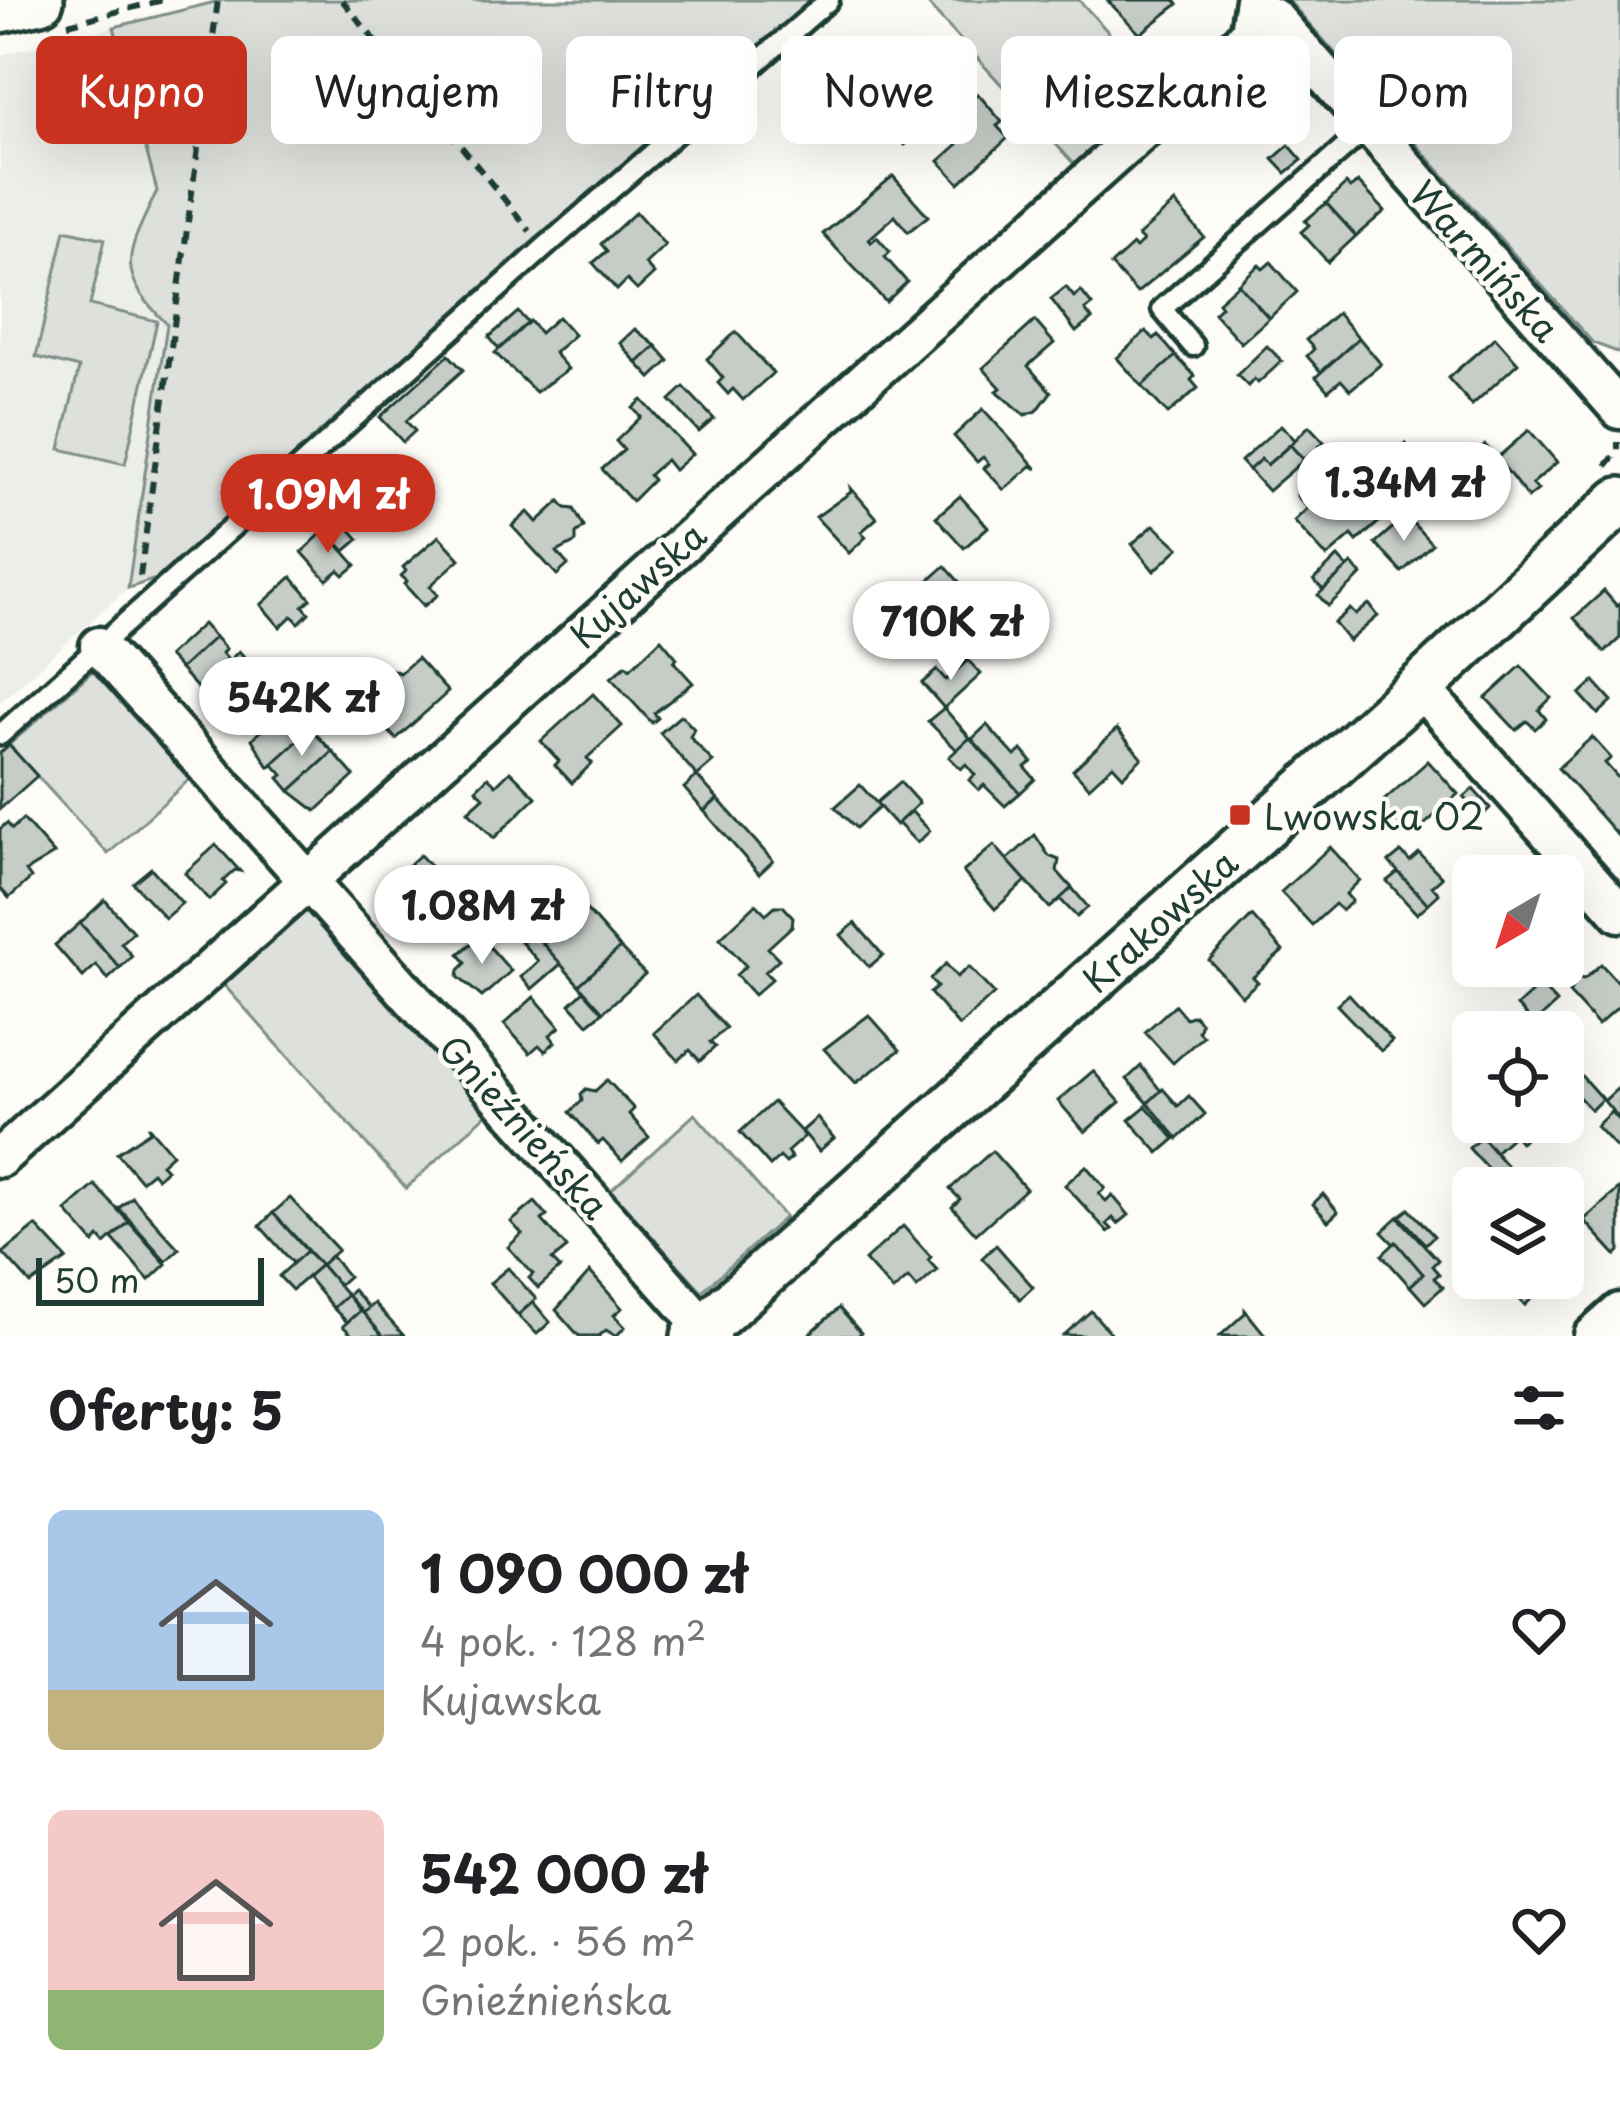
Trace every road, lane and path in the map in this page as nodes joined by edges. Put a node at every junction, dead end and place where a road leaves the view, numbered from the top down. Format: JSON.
{"nodes":[{"id":1,"x":163,"y":0,"type":"edge"},
{"id":2,"x":218,"y":0,"type":"edge"},
{"id":3,"x":342,"y":0,"type":"edge"},
{"id":4,"x":829,"y":0,"type":"edge"},
{"id":5,"x":1254,"y":4,"type":"edge"},
{"id":6,"x":0,"y":9,"type":"edge"},
{"id":7,"x":48,"y":13,"type":"edge"},
{"id":8,"x":1334,"y":88,"type":"edge"},
{"id":9,"x":1348,"y":144,"type":"edge"},
{"id":10,"x":1382,"y":144,"type":"edge"},
{"id":11,"x":544,"y":248,"type":"junction"},
{"id":12,"x":1193,"y":346,"type":"dead end"},
{"id":13,"x":1620,"y":410,"type":"edge"},
{"id":14,"x":1620,"y":502,"type":"edge"},
{"id":15,"x":134,"y":589,"type":"dead end"},
{"id":16,"x":99,"y":646,"type":"junction"},
{"id":17,"x":1420,"y":687,"type":"junction"},
{"id":18,"x":0,"y":735,"type":"edge"},
{"id":19,"x":306,"y":880,"type":"junction"},
{"id":20,"x":1620,"y":913,"type":"edge"},
{"id":21,"x":0,"y":1158,"type":"edge"},
{"id":22,"x":1620,"y":1312,"type":"edge"},
{"id":23,"x":704,"y":1333,"type":"edge"},
{"id":24,"x":1593,"y":1336,"type":"edge"}],
"edges":[{"from":1,"to":7,"type":"path"},
{"from":2,"to":15,"type":"path"},
{"from":3,"to":11,"type":"path"},
{"from":4,"to":11,"type":"lane"},
{"from":5,"to":8,"type":"street","name":"Warmińska"},
{"from":5,"to":19,"type":"street","name":"Kujawska"},
{"from":6,"to":7,"type":"street"},
{"from":9,"to":12,"type":"lane"},
{"from":10,"to":13,"type":"street","name":"Warmińska"},
{"from":11,"to":16,"type":"lane"},
{"from":14,"to":17,"type":"street","name":"Krakowska"},
{"from":16,"to":18,"type":"lane"},
{"from":16,"to":19,"type":"street","name":"Gnieźnieńska"},
{"from":17,"to":20,"type":"street"},
{"from":17,"to":23,"type":"street","name":"Krakowska"},
{"from":19,"to":21,"type":"street","name":"Kujawska"},
{"from":19,"to":23,"type":"street","name":"Gnieźnieńska"},
{"from":22,"to":24,"type":"street"}]}
